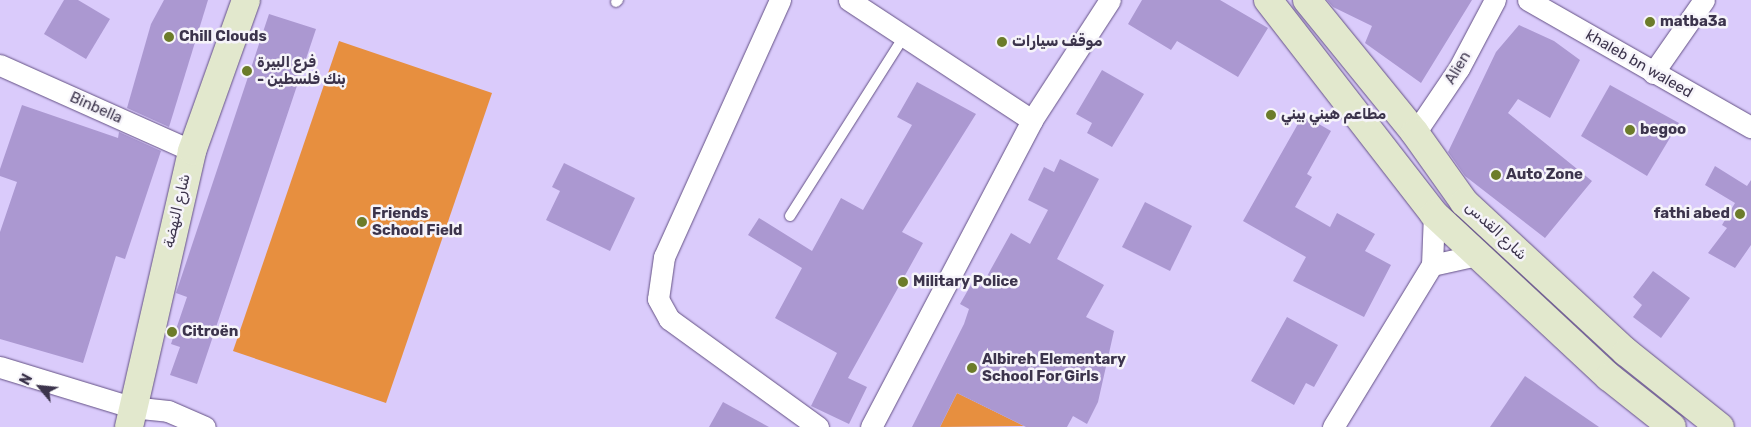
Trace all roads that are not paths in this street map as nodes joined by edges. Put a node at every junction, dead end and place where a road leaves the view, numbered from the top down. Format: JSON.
{"nodes":[{"id":1,"x":246,"y":0,"type":"edge"},
{"id":2,"x":780,"y":0,"type":"edge"},
{"id":3,"x":849,"y":0,"type":"edge"},
{"id":4,"x":1110,"y":0,"type":"edge"},
{"id":5,"x":1268,"y":0,"type":"edge"},
{"id":6,"x":1307,"y":0,"type":"edge"},
{"id":7,"x":1495,"y":0,"type":"edge"},
{"id":8,"x":1528,"y":0,"type":"edge"},
{"id":9,"x":1704,"y":0,"type":"edge"},
{"id":10,"x":905,"y":36,"type":"junction"},
{"id":11,"x":0,"y":65,"type":"edge"},
{"id":12,"x":1654,"y":73,"type":"junction"},
{"id":13,"x":1032,"y":120,"type":"junction"},
{"id":14,"x":1751,"y":127,"type":"edge"},
{"id":15,"x":1415,"y":133,"type":"junction"},
{"id":16,"x":192,"y":151,"type":"junction"},
{"id":17,"x":1394,"y":160,"type":"junction"},
{"id":18,"x":1434,"y":214,"type":"junction"},
{"id":19,"x":790,"y":216,"type":"dead end"},
{"id":20,"x":1477,"y":255,"type":"junction"},
{"id":21,"x":1432,"y":265,"type":"junction"},
{"id":22,"x":0,"y":367,"type":"edge"},
{"id":23,"x":130,"y":417,"type":"edge"},
{"id":24,"x":205,"y":427,"type":"edge"},
{"id":25,"x":818,"y":427,"type":"edge"},
{"id":26,"x":871,"y":427,"type":"edge"},
{"id":27,"x":1333,"y":427,"type":"edge"},
{"id":28,"x":1672,"y":427,"type":"edge"},
{"id":29,"x":1720,"y":427,"type":"edge"}],
"edges":[{"from":1,"to":16,"type":"main road","name":"شارع النهضة"},
{"from":2,"to":25,"type":"street"},
{"from":3,"to":10,"type":"street"},
{"from":4,"to":13,"type":"street"},
{"from":5,"to":17,"type":"main road","name":"شارع القدس"},
{"from":6,"to":15,"type":"main road","name":"شارع القدس"},
{"from":7,"to":15,"type":"street","name":"Alien"},
{"from":8,"to":12,"type":"street","name":"khaleb bn waleed"},
{"from":9,"to":12,"type":"street"},
{"from":10,"to":13,"type":"street"},
{"from":10,"to":19,"type":"lane"},
{"from":11,"to":16,"type":"street","name":"Binbella"},
{"from":12,"to":14,"type":"street","name":"khaleb bn waleed"},
{"from":13,"to":26,"type":"street"},
{"from":15,"to":17,"type":"main road"},
{"from":15,"to":29,"type":"main road","name":"شارع القدس"},
{"from":16,"to":23,"type":"main road","name":"شارع النهضة"},
{"from":17,"to":18,"type":"main road","name":"شارع القدس"},
{"from":18,"to":20,"type":"main road","name":"شارع القدس"},
{"from":18,"to":21,"type":"street"},
{"from":20,"to":21,"type":"street"},
{"from":20,"to":28,"type":"main road","name":"شارع القدس"},
{"from":21,"to":27,"type":"street"},
{"from":22,"to":23,"type":"street"},
{"from":23,"to":24,"type":"street"}]}
